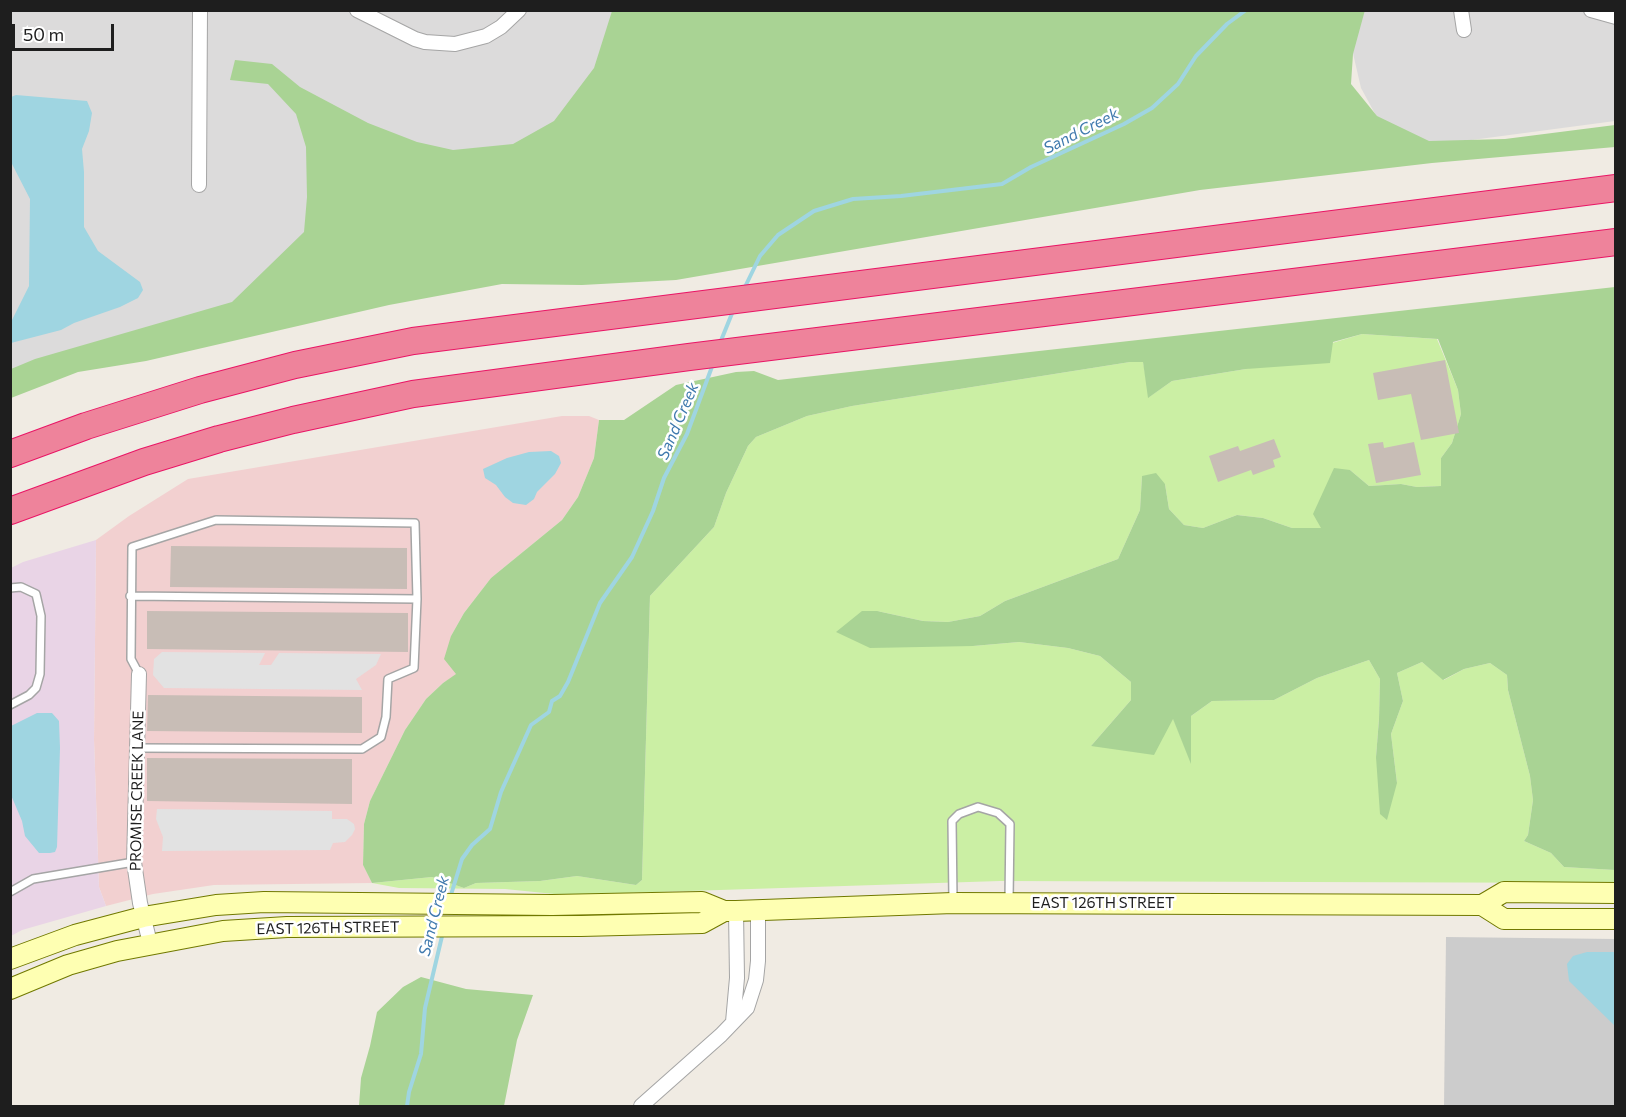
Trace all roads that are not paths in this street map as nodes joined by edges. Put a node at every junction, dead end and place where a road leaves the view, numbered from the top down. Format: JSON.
{"nodes":[{"id":1,"x":200,"y":10,"type":"edge"},
{"id":2,"x":357,"y":10,"type":"edge"},
{"id":3,"x":519,"y":10,"type":"edge"},
{"id":4,"x":1461,"y":10,"type":"edge"},
{"id":5,"x":1591,"y":10,"type":"edge"},
{"id":6,"x":1616,"y":17,"type":"edge"},
{"id":7,"x":1464,"y":30,"type":"dead end"},
{"id":8,"x":199,"y":185,"type":"dead end"},
{"id":9,"x":1616,"y":188,"type":"edge"},
{"id":10,"x":1616,"y":242,"type":"edge"},
{"id":11,"x":10,"y":454,"type":"edge"},
{"id":12,"x":10,"y":511,"type":"edge"},
{"id":13,"x":10,"y":588,"type":"edge"},
{"id":14,"x":130,"y":596,"type":"junction"},
{"id":15,"x":417,"y":599,"type":"junction"},
{"id":16,"x":139,"y":674,"type":"joint"},
{"id":17,"x":10,"y":705,"type":"edge"},
{"id":18,"x":137,"y":748,"type":"junction"},
{"id":19,"x":134,"y":862,"type":"junction"},
{"id":20,"x":10,"y":892,"type":"edge"},
{"id":21,"x":1616,"y":893,"type":"edge"},
{"id":22,"x":953,"y":903,"type":"junction"},
{"id":23,"x":1009,"y":903,"type":"junction"},
{"id":24,"x":1482,"y":905,"type":"junction"},
{"id":25,"x":758,"y":910,"type":"junction"},
{"id":26,"x":730,"y":911,"type":"junction"},
{"id":27,"x":143,"y":917,"type":"junction"},
{"id":28,"x":1616,"y":919,"type":"edge"},
{"id":29,"x":150,"y":943,"type":"junction"},
{"id":30,"x":10,"y":959,"type":"edge"},
{"id":31,"x":10,"y":989,"type":"edge"},
{"id":32,"x":733,"y":1022,"type":"junction"},
{"id":33,"x":641,"y":1107,"type":"edge"}],
"edges":[{"from":1,"to":8,"type":"street"},
{"from":2,"to":3,"type":"street"},
{"from":4,"to":7,"type":"street"},
{"from":5,"to":6,"type":"street"},
{"from":9,"to":11,"type":"highway"},
{"from":10,"to":12,"type":"highway"},
{"from":13,"to":17,"type":"lane"},
{"from":14,"to":15,"type":"lane"},
{"from":14,"to":15,"type":"lane"},
{"from":14,"to":16,"type":"lane"},
{"from":15,"to":18,"type":"lane"},
{"from":16,"to":18,"type":"street","name":"PROMISE CREEK LANE"},
{"from":18,"to":19,"type":"street","name":"PROMISE CREEK LANE"},
{"from":19,"to":20,"type":"lane"},
{"from":19,"to":27,"type":"street","name":"PROMISE CREEK LANE"},
{"from":21,"to":24,"type":"main road","name":"EAST 126TH STREET"},
{"from":22,"to":23,"type":"main road","name":"EAST 126TH STREET"},
{"from":22,"to":23,"type":"lane"},
{"from":22,"to":25,"type":"main road","name":"EAST 126TH STREET"},
{"from":23,"to":24,"type":"main road","name":"EAST 126TH STREET"},
{"from":24,"to":28,"type":"main road","name":"EAST 126TH STREET"},
{"from":25,"to":26,"type":"main road","name":"EAST 126TH STREET"},
{"from":25,"to":32,"type":"street"},
{"from":26,"to":27,"type":"main road","name":"EAST 126TH STREET"},
{"from":26,"to":29,"type":"main road","name":"EAST 126TH STREET"},
{"from":26,"to":32,"type":"street"},
{"from":27,"to":29,"type":"street","name":"PROMISE CREEK LANE"},
{"from":27,"to":30,"type":"main road","name":"EAST 126TH STREET"},
{"from":29,"to":31,"type":"main road","name":"EAST 126TH STREET"},
{"from":32,"to":33,"type":"street"}]}
